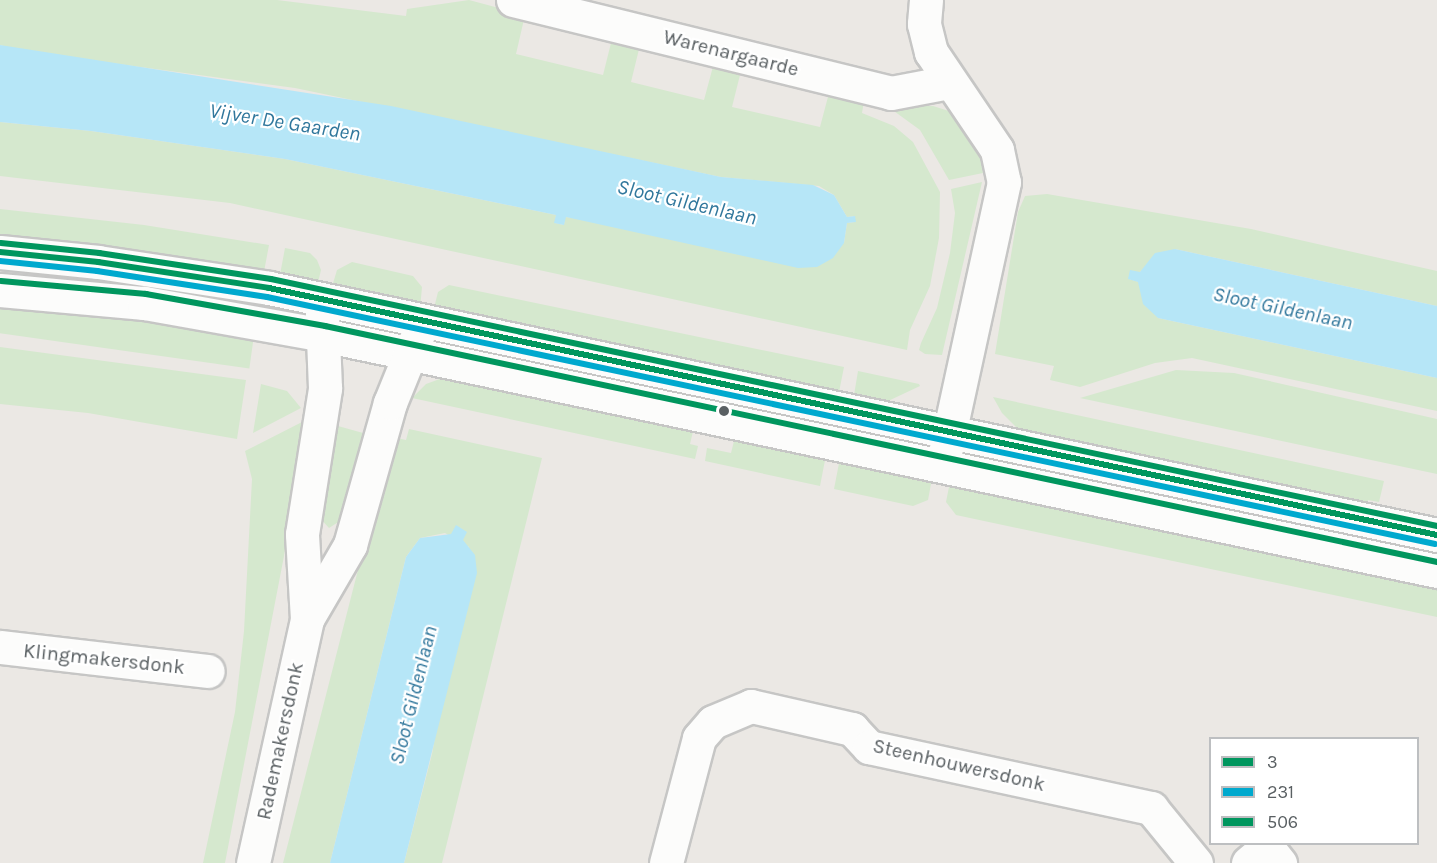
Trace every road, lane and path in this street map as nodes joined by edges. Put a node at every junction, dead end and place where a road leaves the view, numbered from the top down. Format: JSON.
{"nodes":[{"id":1,"x":513,"y":0,"type":"edge"},
{"id":2,"x":926,"y":0,"type":"edge"},
{"id":3,"x":950,"y":82,"type":"junction"},
{"id":4,"x":0,"y":252,"type":"edge"},
{"id":5,"x":0,"y":290,"type":"edge"},
{"id":6,"x":321,"y":299,"type":"junction"},
{"id":7,"x":424,"y":320,"type":"junction"},
{"id":8,"x":323,"y":335,"type":"junction"},
{"id":9,"x":411,"y":353,"type":"junction"},
{"id":10,"x":950,"y":432,"type":"junction"},
{"id":11,"x":943,"y":466,"type":"junction"},
{"id":12,"x":1437,"y":535,"type":"edge"},
{"id":13,"x":1437,"y":571,"type":"edge"},
{"id":14,"x":307,"y":619,"type":"junction"},
{"id":15,"x":0,"y":647,"type":"edge"},
{"id":16,"x":208,"y":671,"type":"dead end"},
{"id":17,"x":253,"y":863,"type":"edge"},
{"id":18,"x":666,"y":863,"type":"edge"},
{"id":19,"x":1196,"y":863,"type":"edge"},
{"id":20,"x":1248,"y":863,"type":"edge"},
{"id":21,"x":1280,"y":863,"type":"edge"}],
"edges":[{"from":1,"to":3,"type":"street","name":"Warenargaarde"},
{"from":2,"to":3,"type":"street"},
{"from":3,"to":10,"type":"street"},
{"from":4,"to":6,"type":"street"},
{"from":5,"to":8,"type":"street"},
{"from":6,"to":7,"type":"street"},
{"from":6,"to":8,"type":"street","name":"Rademakersdonk"},
{"from":7,"to":9,"type":"street","name":"Rademakersdonk"},
{"from":7,"to":10,"type":"street"},
{"from":8,"to":9,"type":"street"},
{"from":8,"to":14,"type":"street","name":"Rademakersdonk"},
{"from":9,"to":11,"type":"street"},
{"from":9,"to":14,"type":"street","name":"Rademakersdonk"},
{"from":10,"to":11,"type":"street"},
{"from":10,"to":12,"type":"street"},
{"from":11,"to":13,"type":"street"},
{"from":14,"to":17,"type":"street","name":"Rademakersdonk"},
{"from":15,"to":16,"type":"street","name":"Klingmakersdonk"},
{"from":18,"to":19,"type":"street","name":"Steenhouwersdonk"},
{"from":20,"to":21,"type":"street"}]}
